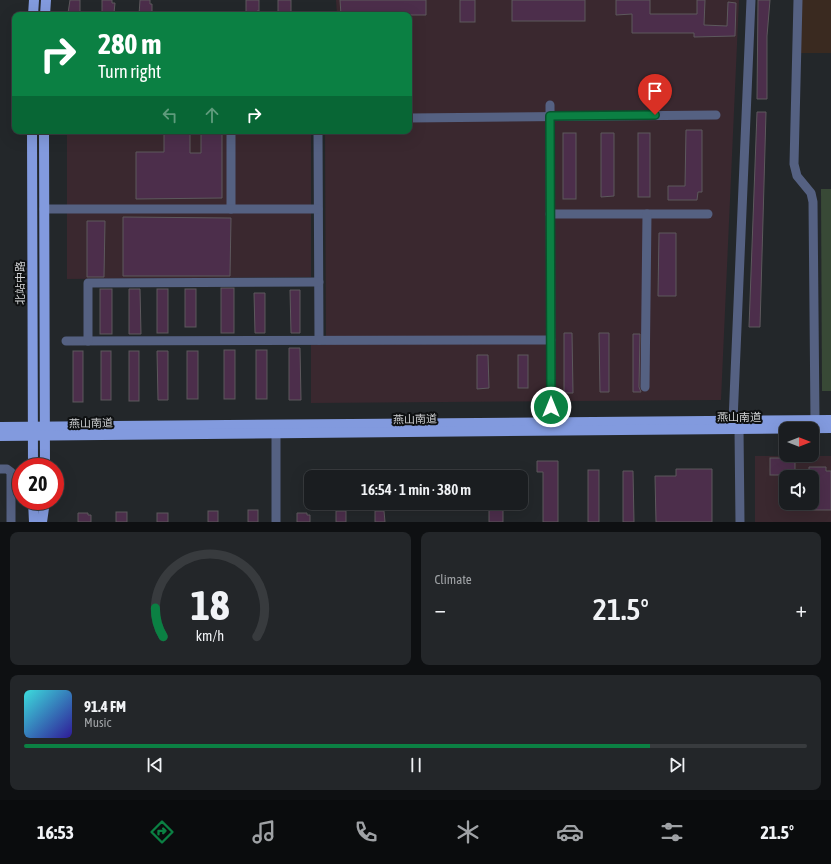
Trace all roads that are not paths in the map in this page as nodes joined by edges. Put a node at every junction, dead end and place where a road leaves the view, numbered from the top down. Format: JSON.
{"nodes":[{"id":1,"x":34,"y":0,"type":"edge"},
{"id":2,"x":46,"y":0,"type":"edge"},
{"id":3,"x":751,"y":0,"type":"edge"},
{"id":4,"x":798,"y":0,"type":"edge"},
{"id":5,"x":34,"y":12,"type":"edge"},
{"id":6,"x":45,"y":12,"type":"edge"},
{"id":7,"x":550,"y":105,"type":"dead end"},
{"id":8,"x":716,"y":115,"type":"dead end"},
{"id":9,"x":550,"y":116,"type":"junction"},
{"id":10,"x":412,"y":118,"type":"edge"},
{"id":11,"x":32,"y":134,"type":"edge"},
{"id":12,"x":44,"y":134,"type":"edge"},
{"id":13,"x":231,"y":134,"type":"edge"},
{"id":14,"x":318,"y":134,"type":"edge"},
{"id":15,"x":44,"y":209,"type":"junction"},
{"id":16,"x":231,"y":209,"type":"junction"},
{"id":17,"x":318,"y":209,"type":"junction"},
{"id":18,"x":550,"y":214,"type":"junction"},
{"id":19,"x":647,"y":214,"type":"junction"},
{"id":20,"x":708,"y":214,"type":"dead end"},
{"id":21,"x":319,"y":282,"type":"junction"},
{"id":22,"x":319,"y":340,"type":"junction"},
{"id":23,"x":551,"y":340,"type":"junction"},
{"id":24,"x":66,"y":341,"type":"dead end"},
{"id":25,"x":88,"y":341,"type":"junction"},
{"id":26,"x":645,"y":386,"type":"dead end"},
{"id":27,"x":815,"y":420,"type":"junction"},
{"id":28,"x":831,"y":420,"type":"edge"},
{"id":29,"x":551,"y":422,"type":"junction"},
{"id":30,"x":736,"y":425,"type":"junction"},
{"id":31,"x":0,"y":427,"type":"edge"},
{"id":32,"x":831,"y":428,"type":"edge"},
{"id":33,"x":45,"y":431,"type":"junction"},
{"id":34,"x":33,"y":432,"type":"junction"},
{"id":35,"x":276,"y":433,"type":"junction"},
{"id":36,"x":0,"y":436,"type":"edge"},
{"id":37,"x":33,"y":458,"type":"edge"},
{"id":38,"x":45,"y":458,"type":"edge"},
{"id":39,"x":0,"y":469,"type":"edge"},
{"id":40,"x":33,"y":510,"type":"edge"},
{"id":41,"x":44,"y":510,"type":"edge"},
{"id":42,"x":11,"y":522,"type":"edge"},
{"id":43,"x":34,"y":522,"type":"edge"},
{"id":44,"x":42,"y":522,"type":"edge"},
{"id":45,"x":276,"y":522,"type":"edge"},
{"id":46,"x":740,"y":522,"type":"edge"}],
"edges":[{"from":1,"to":5,"type":"main road"},
{"from":2,"to":6,"type":"main road"},
{"from":3,"to":30,"type":"street"},
{"from":4,"to":27,"type":"street"},
{"from":7,"to":9,"type":"street"},
{"from":8,"to":9,"type":"street"},
{"from":9,"to":10,"type":"street"},
{"from":9,"to":18,"type":"street"},
{"from":11,"to":34,"type":"main road","name":"北站中路"},
{"from":12,"to":15,"type":"main road"},
{"from":13,"to":16,"type":"street"},
{"from":14,"to":17,"type":"street"},
{"from":15,"to":16,"type":"street"},
{"from":15,"to":33,"type":"main road"},
{"from":16,"to":17,"type":"street"},
{"from":17,"to":21,"type":"street"},
{"from":18,"to":19,"type":"street"},
{"from":18,"to":23,"type":"street"},
{"from":19,"to":20,"type":"street"},
{"from":19,"to":26,"type":"street"},
{"from":21,"to":22,"type":"street"},
{"from":21,"to":25,"type":"street"},
{"from":22,"to":23,"type":"street"},
{"from":22,"to":25,"type":"street"},
{"from":23,"to":29,"type":"street"},
{"from":24,"to":25,"type":"street"},
{"from":27,"to":28,"type":"main road","name":"燕山南道"},
{"from":27,"to":30,"type":"main road","name":"燕山南道"},
{"from":29,"to":30,"type":"main road","name":"燕山南道"},
{"from":29,"to":33,"type":"main road","name":"燕山南道"},
{"from":30,"to":32,"type":"main road","name":"燕山南道"},
{"from":30,"to":35,"type":"main road","name":"燕山南道"},
{"from":30,"to":46,"type":"street"},
{"from":31,"to":34,"type":"main road","name":"燕山南道"},
{"from":33,"to":34,"type":"main road","name":"燕山南道"},
{"from":33,"to":35,"type":"main road","name":"燕山南道"},
{"from":33,"to":38,"type":"main road"},
{"from":34,"to":36,"type":"main road","name":"燕山南道"},
{"from":34,"to":37,"type":"main road","name":"北站中路"},
{"from":35,"to":45,"type":"street"},
{"from":39,"to":42,"type":"street"},
{"from":40,"to":43,"type":"main road"},
{"from":41,"to":44,"type":"main road"}]}
